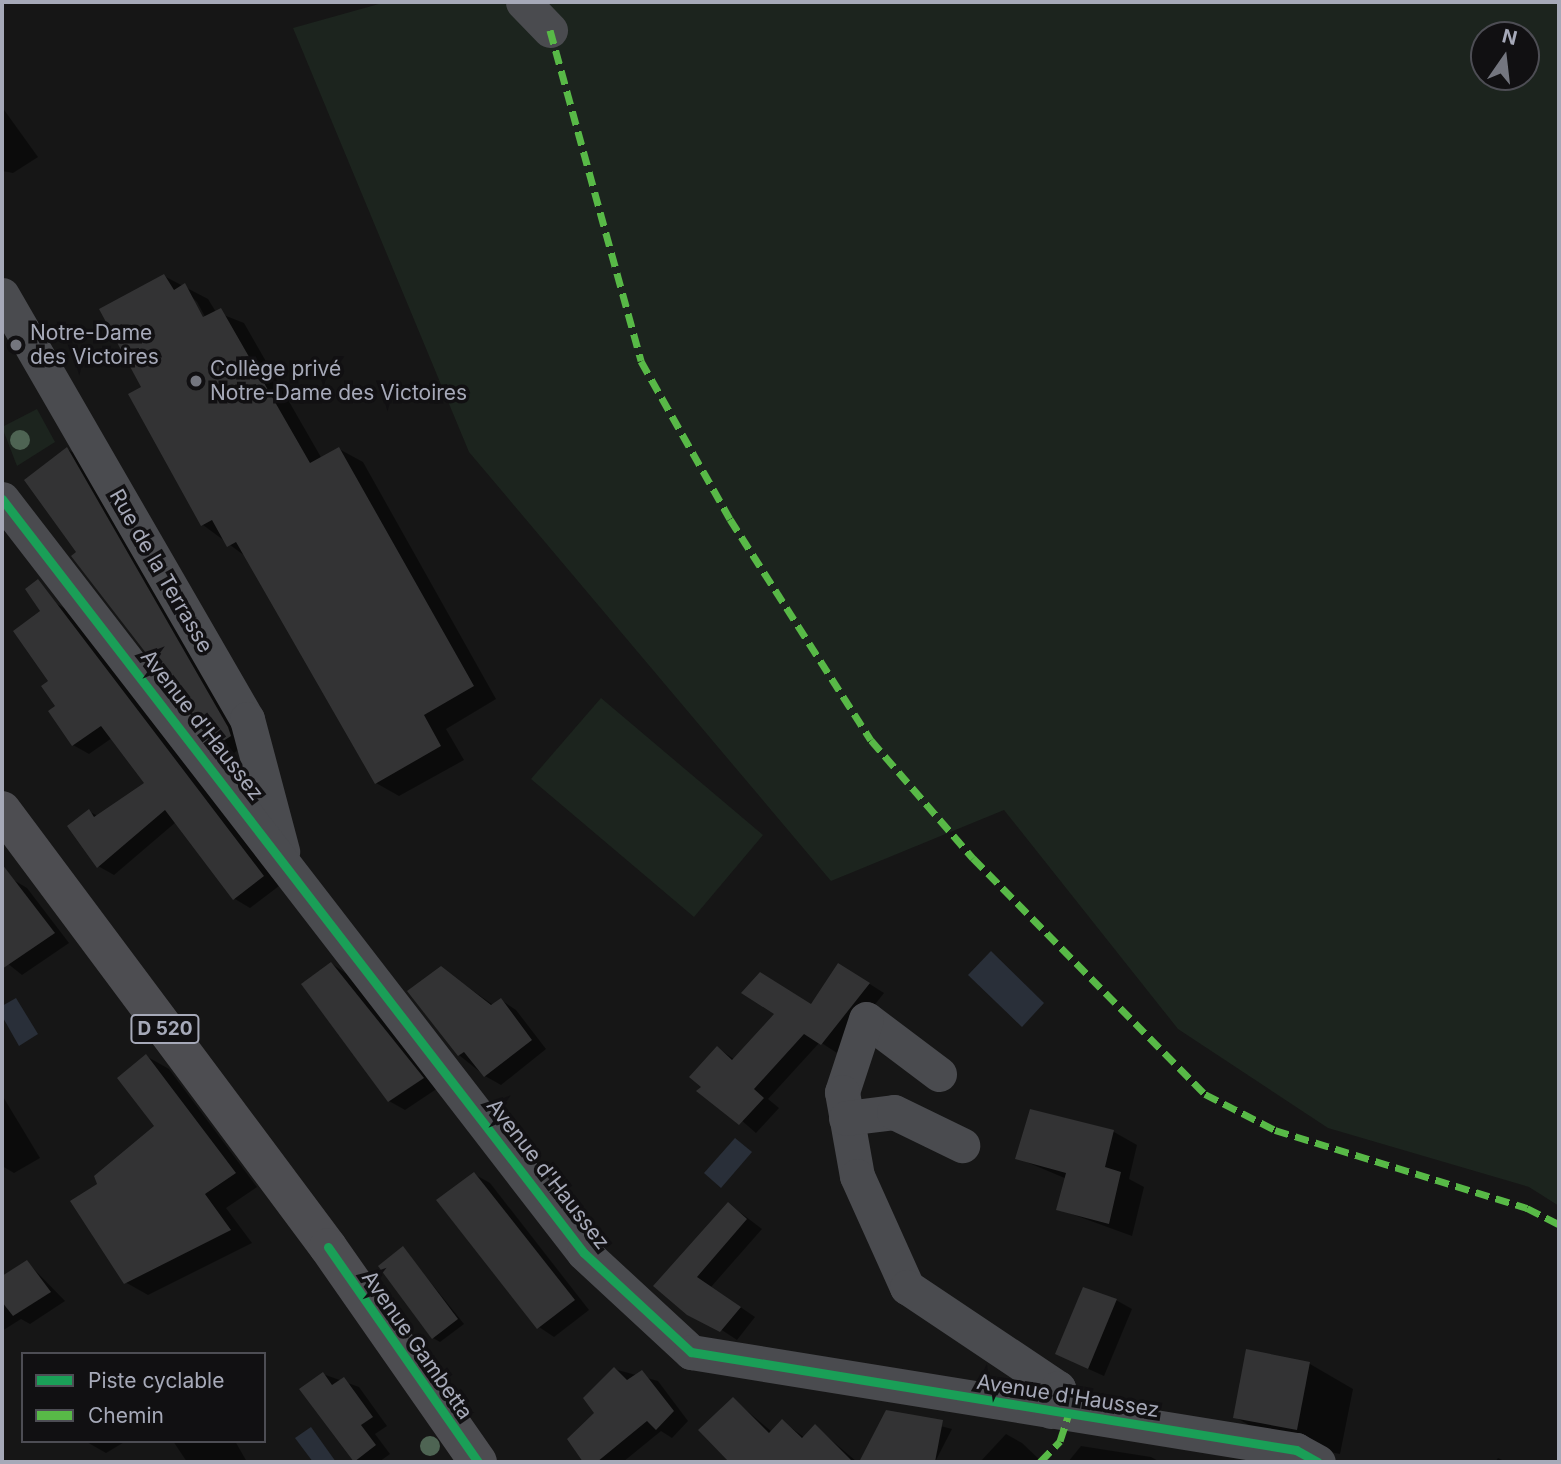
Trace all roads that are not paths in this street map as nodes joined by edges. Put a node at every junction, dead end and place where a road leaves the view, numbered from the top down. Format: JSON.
{"nodes":[{"id":1,"x":523,"y":2,"type":"edge"},
{"id":2,"x":550,"y":30,"type":"dead end"},
{"id":3,"x":2,"y":295,"type":"edge"},
{"id":4,"x":2,"y":499,"type":"edge"},
{"id":5,"x":2,"y":810,"type":"edge"},
{"id":6,"x":285,"y":861,"type":"junction"},
{"id":7,"x":939,"y":1074,"type":"dead end"},
{"id":8,"x":846,"y":1118,"type":"junction"},
{"id":9,"x":962,"y":1145,"type":"dead end"},
{"id":10,"x":1051,"y":1411,"type":"junction"},
{"id":11,"x":478,"y":1462,"type":"edge"},
{"id":12,"x":1318,"y":1462,"type":"edge"}],
"edges":[{"from":1,"to":2,"type":"street"},
{"from":3,"to":6,"type":"street","name":"Rue de la Terrasse"},
{"from":4,"to":6,"type":"street","name":"Avenue d'Haussez"},
{"from":5,"to":11,"type":"main road","name":"Avenue Gambetta","number":"D 520"},
{"from":6,"to":10,"type":"street","name":"Avenue d'Haussez"},
{"from":7,"to":8,"type":"street"},
{"from":8,"to":9,"type":"street"},
{"from":8,"to":10,"type":"street"},
{"from":10,"to":12,"type":"street","name":"Avenue d'Haussez"}]}
